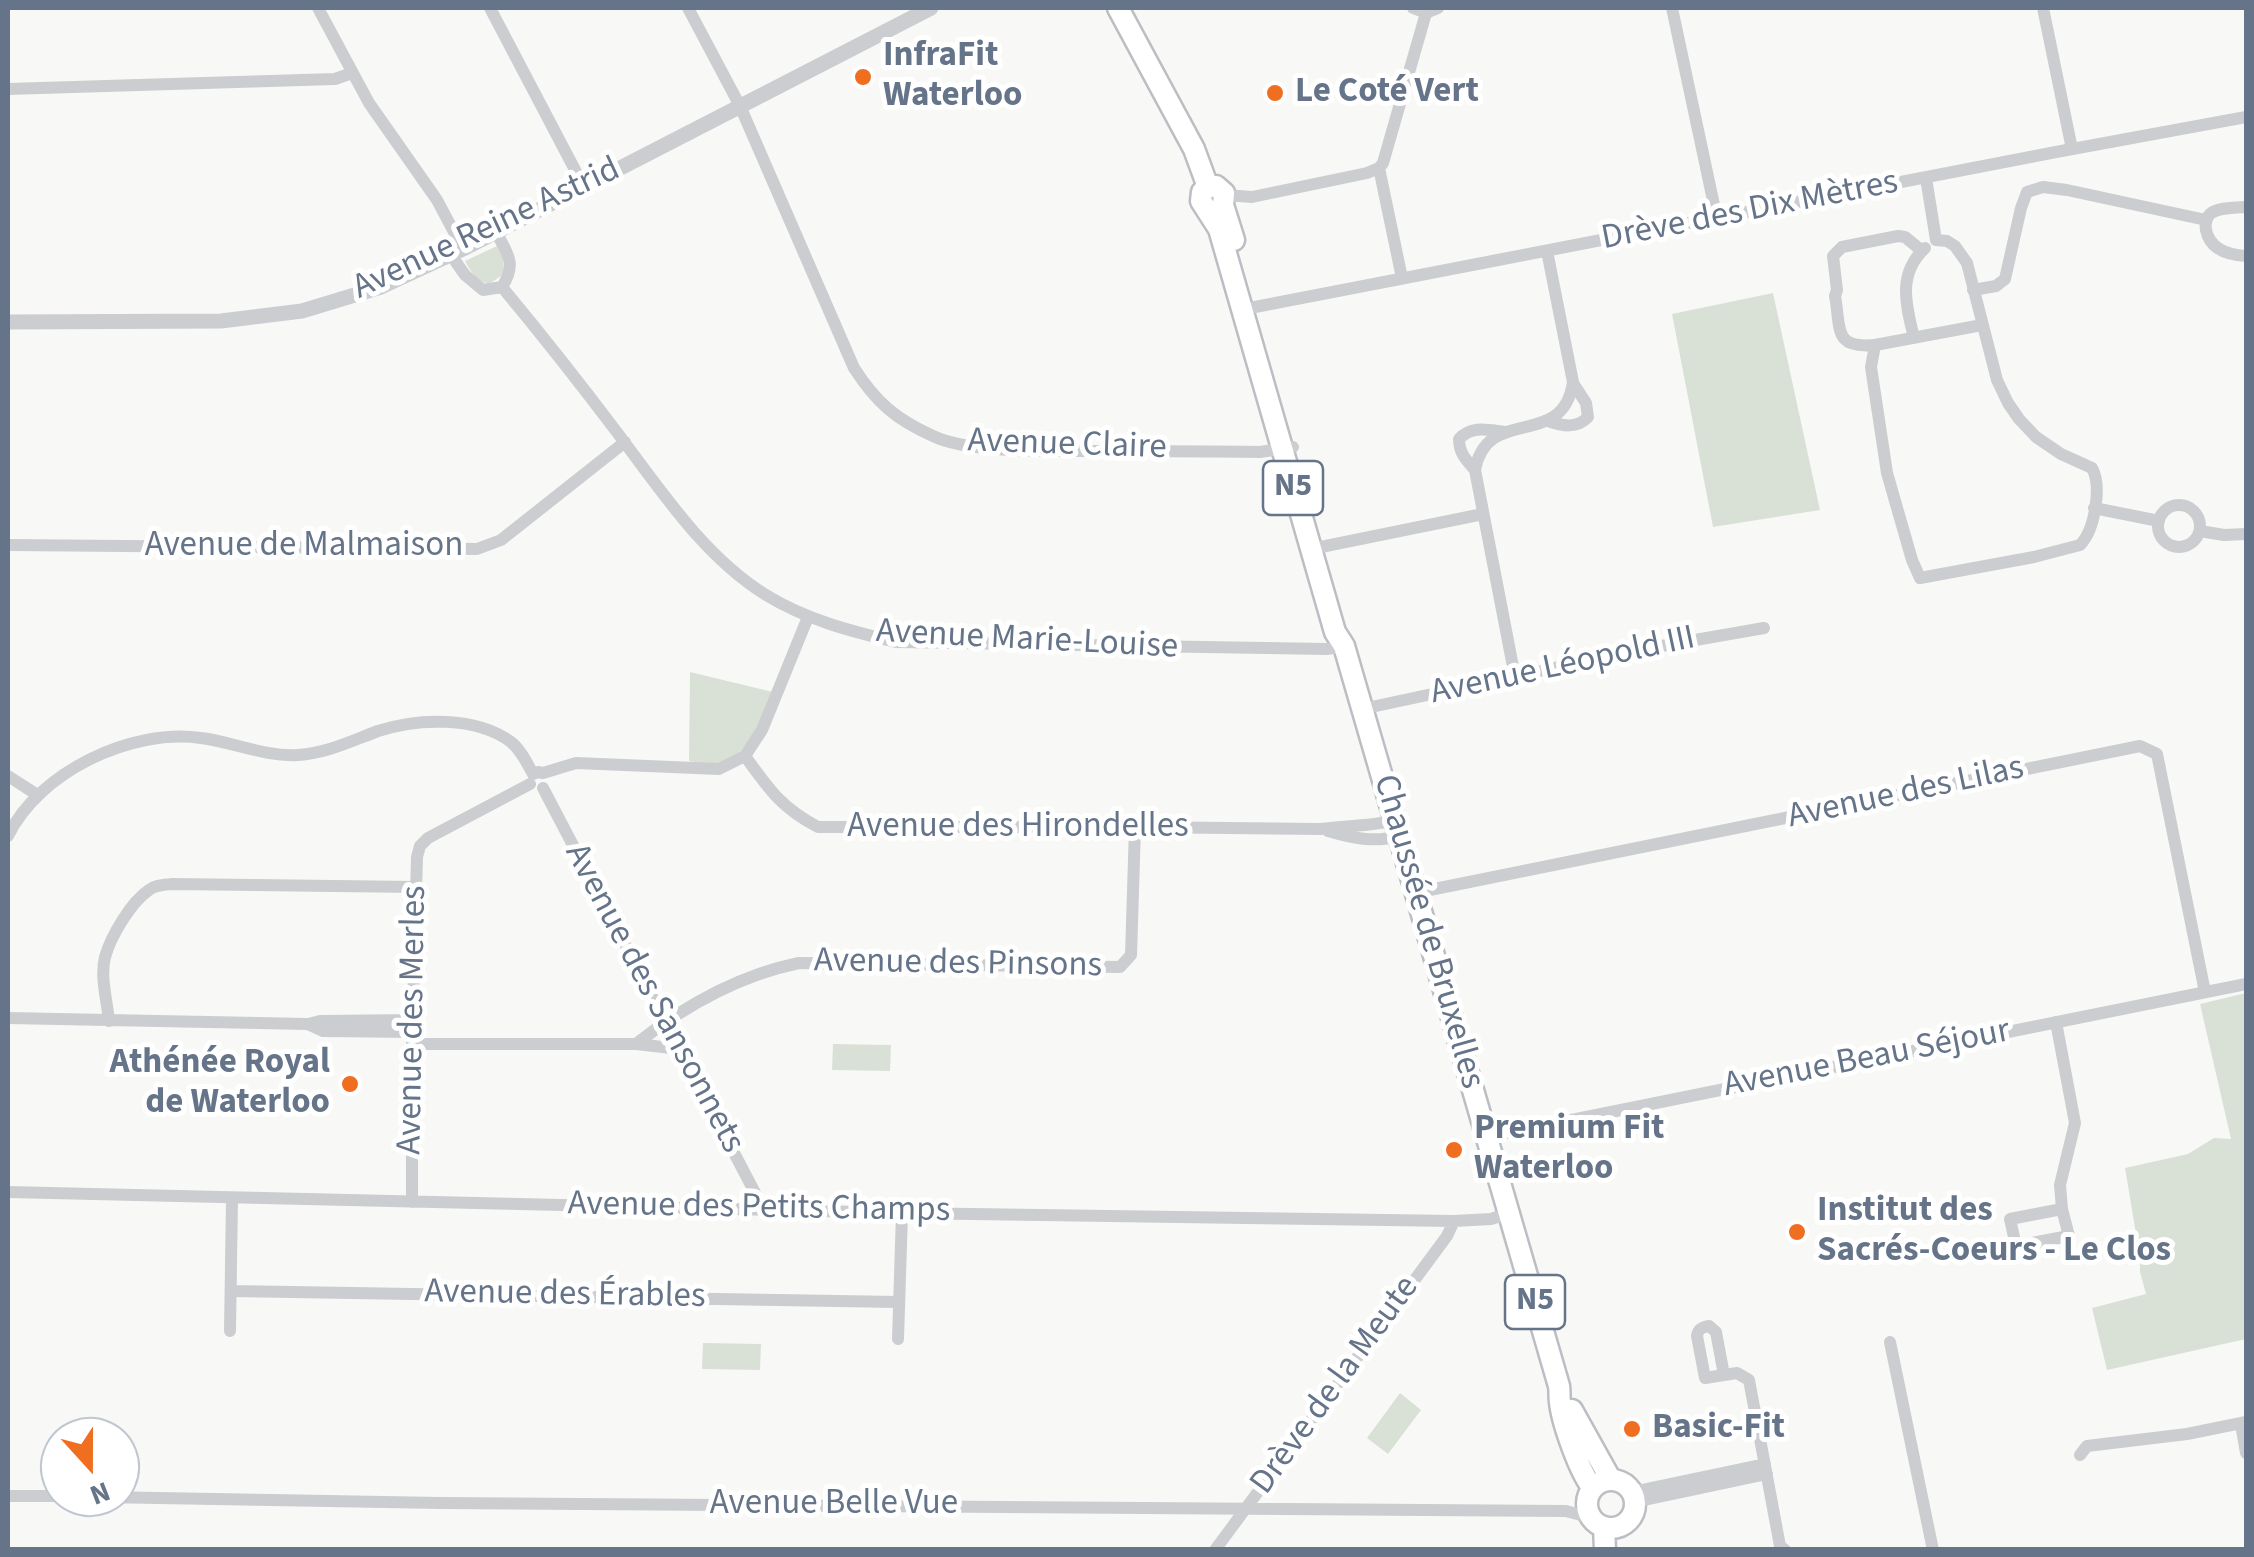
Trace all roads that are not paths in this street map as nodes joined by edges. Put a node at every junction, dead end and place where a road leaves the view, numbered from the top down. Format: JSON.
{"nodes":[{"id":1,"x":318,"y":8,"type":"edge"},
{"id":2,"x":490,"y":8,"type":"edge"},
{"id":3,"x":688,"y":8,"type":"edge"},
{"id":4,"x":931,"y":8,"type":"edge"},
{"id":5,"x":1118,"y":8,"type":"edge"},
{"id":6,"x":1672,"y":8,"type":"edge"},
{"id":7,"x":2043,"y":8,"type":"edge"},
{"id":8,"x":1425,"y":9,"type":"edge"},
{"id":9,"x":352,"y":74,"type":"junction"},
{"id":10,"x":8,"y":90,"type":"edge"},
{"id":11,"x":740,"y":106,"type":"junction"},
{"id":12,"x":2246,"y":117,"type":"edge"},
{"id":13,"x":2072,"y":149,"type":"junction"},
{"id":14,"x":1379,"y":168,"type":"junction"},
{"id":15,"x":1926,"y":178,"type":"junction"},
{"id":16,"x":584,"y":187,"type":"junction"},
{"id":17,"x":1216,"y":200,"type":"junction"},
{"id":18,"x":2246,"y":204,"type":"edge"},
{"id":19,"x":1717,"y":219,"type":"junction"},
{"id":20,"x":2206,"y":220,"type":"junction"},
{"id":21,"x":496,"y":232,"type":"junction"},
{"id":22,"x":1936,"y":240,"type":"junction"},
{"id":23,"x":1921,"y":250,"type":"junction"},
{"id":24,"x":1547,"y":251,"type":"junction"},
{"id":25,"x":457,"y":252,"type":"junction"},
{"id":26,"x":2246,"y":256,"type":"edge"},
{"id":27,"x":1402,"y":278,"type":"junction"},
{"id":28,"x":502,"y":287,"type":"junction"},
{"id":29,"x":1973,"y":290,"type":"junction"},
{"id":30,"x":1250,"y":317,"type":"junction"},
{"id":31,"x":8,"y":322,"type":"edge"},
{"id":32,"x":1982,"y":325,"type":"junction"},
{"id":33,"x":1914,"y":338,"type":"junction"},
{"id":34,"x":1876,"y":346,"type":"junction"},
{"id":35,"x":1573,"y":382,"type":"junction"},
{"id":36,"x":1548,"y":421,"type":"junction"},
{"id":37,"x":1505,"y":432,"type":"junction"},
{"id":38,"x":625,"y":442,"type":"junction"},
{"id":39,"x":1287,"y":448,"type":"junction"},
{"id":40,"x":1475,"y":470,"type":"junction"},
{"id":41,"x":2094,"y":508,"type":"junction"},
{"id":42,"x":1483,"y":514,"type":"junction"},
{"id":43,"x":2159,"y":521,"type":"junction"},
{"id":44,"x":2200,"y":530,"type":"junction"},
{"id":45,"x":2241,"y":535,"type":"edge"},
{"id":46,"x":8,"y":545,"type":"edge"},
{"id":47,"x":1316,"y":548,"type":"junction"},
{"id":48,"x":808,"y":618,"type":"junction"},
{"id":49,"x":1764,"y":628,"type":"dead end"},
{"id":50,"x":1344,"y":646,"type":"junction"},
{"id":51,"x":1515,"y":677,"type":"junction"},
{"id":52,"x":1362,"y":709,"type":"junction"},
{"id":53,"x":744,"y":756,"type":"junction"},
{"id":54,"x":8,"y":776,"type":"edge"},
{"id":55,"x":537,"y":780,"type":"junction"},
{"id":56,"x":36,"y":794,"type":"junction"},
{"id":57,"x":1136,"y":827,"type":"junction"},
{"id":58,"x":1396,"y":828,"type":"junction"},
{"id":59,"x":8,"y":836,"type":"edge"},
{"id":60,"x":416,"y":887,"type":"junction"},
{"id":61,"x":1415,"y":893,"type":"junction"},
{"id":62,"x":2246,"y":984,"type":"edge"},
{"id":63,"x":2205,"y":992,"type":"junction"},
{"id":64,"x":8,"y":1018,"type":"edge"},
{"id":65,"x":103,"y":1021,"type":"junction"},
{"id":66,"x":665,"y":1021,"type":"junction"},
{"id":67,"x":2056,"y":1022,"type":"junction"},
{"id":68,"x":413,"y":1032,"type":"junction"},
{"id":69,"x":636,"y":1044,"type":"junction"},
{"id":70,"x":680,"y":1050,"type":"junction"},
{"id":71,"x":1487,"y":1136,"type":"junction"},
{"id":72,"x":8,"y":1192,"type":"edge"},
{"id":73,"x":232,"y":1198,"type":"junction"},
{"id":74,"x":412,"y":1202,"type":"junction"},
{"id":75,"x":2062,"y":1208,"type":"junction"},
{"id":76,"x":764,"y":1210,"type":"junction"},
{"id":77,"x":902,"y":1213,"type":"junction"},
{"id":78,"x":1509,"y":1213,"type":"junction"},
{"id":79,"x":1454,"y":1220,"type":"junction"},
{"id":80,"x":231,"y":1292,"type":"junction"},
{"id":81,"x":898,"y":1302,"type":"junction"},
{"id":82,"x":230,"y":1331,"type":"dead end"},
{"id":83,"x":898,"y":1339,"type":"dead end"},
{"id":84,"x":1890,"y":1342,"type":"dead end"},
{"id":85,"x":1724,"y":1375,"type":"dead end"},
{"id":86,"x":2244,"y":1423,"type":"edge"},
{"id":87,"x":2246,"y":1453,"type":"edge"},
{"id":88,"x":2080,"y":1456,"type":"dead end"},
{"id":89,"x":1766,"y":1469,"type":"junction"},
{"id":90,"x":8,"y":1496,"type":"edge"},
{"id":91,"x":40,"y":1496,"type":"edge"},
{"id":92,"x":1634,"y":1497,"type":"junction"},
{"id":93,"x":140,"y":1498,"type":"edge"},
{"id":94,"x":1601,"y":1507,"type":"junction"},
{"id":95,"x":1246,"y":1508,"type":"junction"},
{"id":96,"x":1215,"y":1550,"type":"edge"},
{"id":97,"x":1605,"y":1550,"type":"edge"},
{"id":98,"x":1620,"y":1550,"type":"edge"},
{"id":99,"x":1786,"y":1550,"type":"edge"},
{"id":100,"x":1933,"y":1550,"type":"edge"}],
"edges":[{"from":1,"to":9,"type":"street"},
{"from":2,"to":16,"type":"street"},
{"from":3,"to":11,"type":"street","name":"Avenue Claire"},
{"from":4,"to":11,"type":"street","name":"Avenue Reine Astrid"},
{"from":5,"to":17,"type":"main road","name":"Chaussée de Bruxelles","number":"N5"},
{"from":6,"to":19,"type":"street"},
{"from":7,"to":13,"type":"street"},
{"from":8,"to":14,"type":"street"},
{"from":9,"to":10,"type":"street"},
{"from":9,"to":25,"type":"street"},
{"from":11,"to":16,"type":"street","name":"Avenue Reine Astrid"},
{"from":11,"to":39,"type":"street","name":"Avenue Claire"},
{"from":12,"to":13,"type":"street","name":"Drève des Dix Mètres"},
{"from":13,"to":15,"type":"street","name":"Drève des Dix Mètres"},
{"from":14,"to":17,"type":"street"},
{"from":14,"to":27,"type":"street"},
{"from":15,"to":19,"type":"street","name":"Drève des Dix Mètres"},
{"from":15,"to":22,"type":"street"},
{"from":16,"to":21,"type":"street","name":"Avenue Reine Astrid"},
{"from":17,"to":30,"type":"main road","name":"Chaussée de Bruxelles","number":"N5"},
{"from":17,"to":30,"type":"main road","name":"Chaussée de Bruxelles","number":"N5"},
{"from":18,"to":20,"type":"street"},
{"from":19,"to":24,"type":"street","name":"Drève des Dix Mètres"},
{"from":20,"to":26,"type":"street"},
{"from":20,"to":29,"type":"street"},
{"from":21,"to":25,"type":"street","name":"Avenue Reine Astrid"},
{"from":21,"to":28,"type":"street"},
{"from":22,"to":23,"type":"street"},
{"from":22,"to":29,"type":"street"},
{"from":23,"to":33,"type":"street"},
{"from":23,"to":34,"type":"street"},
{"from":24,"to":27,"type":"street","name":"Drève des Dix Mètres"},
{"from":24,"to":35,"type":"street"},
{"from":25,"to":28,"type":"street","name":"Avenue Marie-Louise"},
{"from":25,"to":31,"type":"street","name":"Avenue Reine Astrid"},
{"from":27,"to":30,"type":"street","name":"Drève des Dix Mètres"},
{"from":28,"to":38,"type":"street","name":"Avenue Marie-Louise"},
{"from":29,"to":32,"type":"street"},
{"from":30,"to":39,"type":"main road","name":"Chaussée de Bruxelles","number":"N5"},
{"from":32,"to":33,"type":"street"},
{"from":32,"to":41,"type":"street"},
{"from":33,"to":34,"type":"street"},
{"from":34,"to":41,"type":"street"},
{"from":35,"to":36,"type":"street"},
{"from":35,"to":36,"type":"street"},
{"from":36,"to":37,"type":"street"},
{"from":37,"to":40,"type":"street"},
{"from":37,"to":40,"type":"street"},
{"from":38,"to":46,"type":"street","name":"Avenue de Malmaison"},
{"from":38,"to":48,"type":"street","name":"Avenue Marie-Louise"},
{"from":39,"to":47,"type":"main road","name":"Chaussée de Bruxelles","number":"N5"},
{"from":40,"to":42,"type":"street"},
{"from":41,"to":43,"type":"street"},
{"from":42,"to":47,"type":"street"},
{"from":42,"to":51,"type":"street"},
{"from":43,"to":44,"type":"street"},
{"from":43,"to":44,"type":"street"},
{"from":44,"to":45,"type":"street"},
{"from":47,"to":50,"type":"main road","name":"Chaussée de Bruxelles","number":"N5"},
{"from":48,"to":50,"type":"street","name":"Avenue Marie-Louise"},
{"from":48,"to":53,"type":"street"},
{"from":49,"to":51,"type":"street","name":"Avenue Léopold III"},
{"from":50,"to":52,"type":"main road","name":"Chaussée de Bruxelles","number":"N5"},
{"from":51,"to":52,"type":"street","name":"Avenue Léopold III"},
{"from":52,"to":58,"type":"main road","name":"Chaussée de Bruxelles","number":"N5"},
{"from":53,"to":55,"type":"street","name":"Avenue des Merles"},
{"from":53,"to":57,"type":"street","name":"Avenue des Hirondelles"},
{"from":54,"to":56,"type":"street"},
{"from":55,"to":56,"type":"street","name":"Avenue des Sansonnets"},
{"from":55,"to":60,"type":"street","name":"Avenue des Merles"},
{"from":55,"to":66,"type":"street","name":"Avenue des Sansonnets"},
{"from":56,"to":59,"type":"street","name":"Avenue des Sansonnets"},
{"from":57,"to":58,"type":"street","name":"Avenue des Hirondelles"},
{"from":57,"to":66,"type":"street","name":"Avenue des Pinsons"},
{"from":58,"to":61,"type":"main road","name":"Chaussée de Bruxelles","number":"N5"},
{"from":60,"to":65,"type":"street"},
{"from":60,"to":68,"type":"street","name":"Avenue des Merles"},
{"from":61,"to":63,"type":"street","name":"Avenue des Lilas"},
{"from":61,"to":71,"type":"main road","name":"Chaussée de Bruxelles","number":"N5"},
{"from":62,"to":63,"type":"street","name":"Avenue Beau Séjour"},
{"from":63,"to":67,"type":"street","name":"Avenue Beau Séjour"},
{"from":64,"to":65,"type":"street"},
{"from":65,"to":68,"type":"street"},
{"from":66,"to":69,"type":"street","name":"Avenue des Pinsons"},
{"from":66,"to":70,"type":"street","name":"Avenue des Sansonnets"},
{"from":67,"to":71,"type":"street","name":"Avenue Beau Séjour"},
{"from":67,"to":75,"type":"street"},
{"from":68,"to":69,"type":"street"},
{"from":68,"to":74,"type":"street","name":"Avenue des Merles"},
{"from":69,"to":70,"type":"street"},
{"from":70,"to":76,"type":"street","name":"Avenue des Sansonnets"},
{"from":71,"to":78,"type":"main road","name":"Chaussée de Bruxelles","number":"N5"},
{"from":72,"to":73,"type":"street","name":"Avenue des Petits Champs"},
{"from":73,"to":74,"type":"street","name":"Avenue des Petits Champs"},
{"from":73,"to":80,"type":"street"},
{"from":74,"to":76,"type":"street","name":"Avenue des Petits Champs"},
{"from":75,"to":75,"type":"street"},
{"from":76,"to":77,"type":"street","name":"Avenue des Petits Champs"},
{"from":77,"to":79,"type":"street","name":"Avenue des Petits Champs"},
{"from":77,"to":81,"type":"street"},
{"from":78,"to":79,"type":"street","name":"Avenue des Petits Champs"},
{"from":78,"to":94,"type":"main road","name":"Chaussée de Bruxelles","number":"N5"},
{"from":79,"to":95,"type":"street","name":"Drève de la Meute"},
{"from":80,"to":81,"type":"street","name":"Avenue des Érables"},
{"from":80,"to":82,"type":"street"},
{"from":81,"to":83,"type":"street"},
{"from":84,"to":100,"type":"street"},
{"from":85,"to":89,"type":"street"},
{"from":86,"to":87,"type":"street"},
{"from":86,"to":88,"type":"street"},
{"from":89,"to":92,"type":"street"},
{"from":89,"to":99,"type":"street"},
{"from":90,"to":91,"type":"street"},
{"from":92,"to":94,"type":"main road"},
{"from":92,"to":94,"type":"main road","name":"Chaussée de Bruxelles","number":"N5"},
{"from":93,"to":95,"type":"street","name":"Avenue Belle Vue"},
{"from":94,"to":95,"type":"street","name":"Avenue Belle Vue"},
{"from":94,"to":97,"type":"main road","name":"Chaussée de Bruxelles","number":"N5"},
{"from":94,"to":98,"type":"main road","name":"Chaussée de Bruxelles","number":"N5"},
{"from":95,"to":96,"type":"street","name":"Drève de la Meute"}]}
